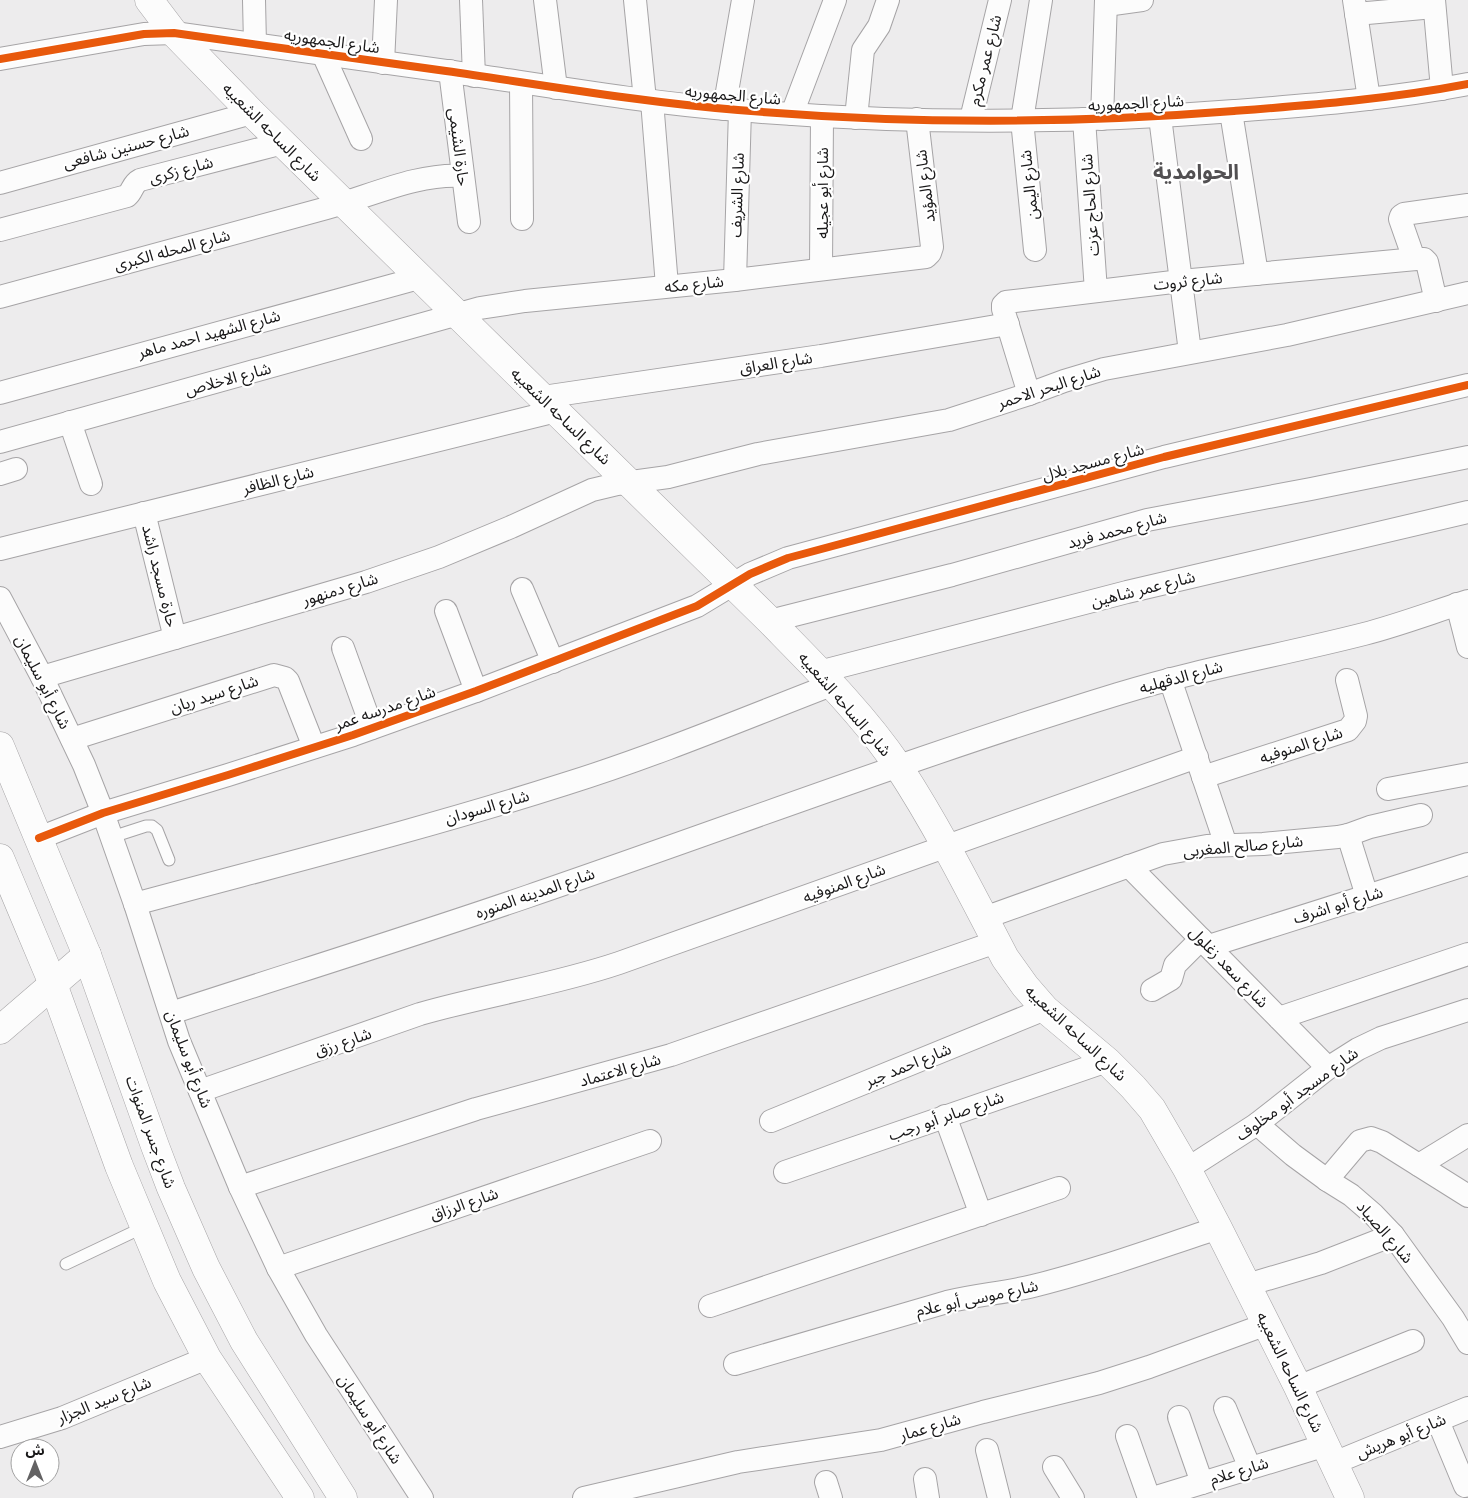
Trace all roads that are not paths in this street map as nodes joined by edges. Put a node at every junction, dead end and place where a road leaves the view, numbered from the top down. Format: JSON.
{"nodes":[{"id":1,"x":149,"y":0,"type":"edge"},
{"id":2,"x":254,"y":0,"type":"edge"},
{"id":3,"x":386,"y":0,"type":"edge"},
{"id":4,"x":470,"y":0,"type":"edge"},
{"id":5,"x":545,"y":0,"type":"edge"},
{"id":6,"x":635,"y":0,"type":"edge"},
{"id":7,"x":743,"y":0,"type":"edge"},
{"id":8,"x":835,"y":0,"type":"edge"},
{"id":9,"x":888,"y":0,"type":"edge"},
{"id":10,"x":1000,"y":0,"type":"edge"},
{"id":11,"x":1041,"y":0,"type":"edge"},
{"id":12,"x":1142,"y":0,"type":"edge"},
{"id":13,"x":1106,"y":3,"type":"edge"},
{"id":14,"x":1434,"y":3,"type":"edge"},
{"id":15,"x":1355,"y":7,"type":"edge"},
{"id":16,"x":174,"y":34,"type":"junction"},
{"id":17,"x":255,"y":44,"type":"junction"},
{"id":18,"x":323,"y":54,"type":"junction"},
{"id":19,"x":0,"y":59,"type":"edge"},
{"id":20,"x":383,"y":63,"type":"junction"},
{"id":21,"x":450,"y":72,"type":"junction"},
{"id":22,"x":474,"y":76,"type":"junction"},
{"id":23,"x":521,"y":83,"type":"junction"},
{"id":24,"x":1468,"y":84,"type":"edge"},
{"id":25,"x":556,"y":88,"type":"junction"},
{"id":26,"x":1442,"y":89,"type":"junction"},
{"id":27,"x":1369,"y":99,"type":"junction"},
{"id":28,"x":648,"y":100,"type":"junction"},
{"id":29,"x":732,"y":109,"type":"junction"},
{"id":30,"x":1231,"y":112,"type":"junction"},
{"id":31,"x":252,"y":113,"type":"junction"},
{"id":32,"x":792,"y":114,"type":"junction"},
{"id":33,"x":822,"y":116,"type":"junction"},
{"id":34,"x":1160,"y":117,"type":"junction"},
{"id":35,"x":856,"y":118,"type":"junction"},
{"id":36,"x":917,"y":119,"type":"junction"},
{"id":37,"x":970,"y":119,"type":"junction"},
{"id":38,"x":1093,"y":119,"type":"junction"},
{"id":39,"x":1022,"y":120,"type":"junction"},
{"id":40,"x":361,"y":139,"type":"dead end"},
{"id":41,"x":283,"y":143,"type":"junction"},
{"id":42,"x":463,"y":176,"type":"junction"},
{"id":43,"x":0,"y":183,"type":"edge"},
{"id":44,"x":344,"y":204,"type":"junction"},
{"id":45,"x":1468,"y":205,"type":"edge"},
{"id":46,"x":522,"y":219,"type":"dead end"},
{"id":47,"x":469,"y":222,"type":"dead end"},
{"id":48,"x":0,"y":230,"type":"edge"},
{"id":49,"x":1035,"y":250,"type":"dead end"},
{"id":50,"x":930,"y":253,"type":"joint"},
{"id":51,"x":1414,"y":259,"type":"junction"},
{"id":52,"x":821,"y":269,"type":"junction"},
{"id":53,"x":1257,"y":274,"type":"junction"},
{"id":54,"x":419,"y":278,"type":"junction"},
{"id":55,"x":735,"y":280,"type":"junction"},
{"id":56,"x":1181,"y":281,"type":"junction"},
{"id":57,"x":667,"y":286,"type":"junction"},
{"id":58,"x":1096,"y":290,"type":"junction"},
{"id":59,"x":1468,"y":293,"type":"edge"},
{"id":60,"x":0,"y":297,"type":"edge"},
{"id":61,"x":1436,"y":301,"type":"junction"},
{"id":62,"x":457,"y":315,"type":"junction"},
{"id":63,"x":1008,"y":324,"type":"junction"},
{"id":64,"x":1190,"y":352,"type":"junction"},
{"id":65,"x":1468,"y":385,"type":"edge"},
{"id":66,"x":0,"y":393,"type":"edge"},
{"id":67,"x":1029,"y":394,"type":"junction"},
{"id":68,"x":549,"y":404,"type":"junction"},
{"id":69,"x":70,"y":422,"type":"junction"},
{"id":70,"x":0,"y":442,"type":"edge"},
{"id":71,"x":1468,"y":457,"type":"edge"},
{"id":72,"x":630,"y":483,"type":"junction"},
{"id":73,"x":91,"y":484,"type":"dead end"},
{"id":74,"x":1468,"y":512,"type":"edge"},
{"id":75,"x":144,"y":513,"type":"junction"},
{"id":76,"x":0,"y":549,"type":"edge"},
{"id":77,"x":732,"y":585,"type":"junction"},
{"id":78,"x":522,"y":589,"type":"dead end"},
{"id":79,"x":0,"y":598,"type":"edge"},
{"id":80,"x":1462,"y":602,"type":"edge"},
{"id":81,"x":446,"y":611,"type":"dead end"},
{"id":82,"x":770,"y":621,"type":"junction"},
{"id":83,"x":175,"y":638,"type":"junction"},
{"id":84,"x":1468,"y":647,"type":"edge"},
{"id":85,"x":343,"y":648,"type":"dead end"},
{"id":86,"x":553,"y":662,"type":"junction"},
{"id":87,"x":42,"y":677,"type":"junction"},
{"id":88,"x":825,"y":678,"type":"junction"},
{"id":89,"x":1170,"y":679,"type":"junction"},
{"id":90,"x":1347,"y":680,"type":"dead end"},
{"id":91,"x":476,"y":691,"type":"junction"},
{"id":92,"x":372,"y":728,"type":"junction"},
{"id":93,"x":72,"y":739,"type":"junction"},
{"id":94,"x":0,"y":746,"type":"edge"},
{"id":95,"x":314,"y":747,"type":"junction"},
{"id":96,"x":898,"y":766,"type":"junction"},
{"id":97,"x":1200,"y":767,"type":"junction"},
{"id":98,"x":1468,"y":774,"type":"edge"},
{"id":99,"x":1388,"y":789,"type":"dead end"},
{"id":100,"x":103,"y":813,"type":"junction"},
{"id":101,"x":1421,"y":815,"type":"dead end"},
{"id":102,"x":1348,"y":835,"type":"junction"},
{"id":103,"x":112,"y":836,"type":"junction"},
{"id":104,"x":39,"y":838,"type":"junction"},
{"id":105,"x":1226,"y":845,"type":"junction"},
{"id":106,"x":945,"y":846,"type":"junction"},
{"id":107,"x":0,"y":858,"type":"edge"},
{"id":108,"x":168,"y":860,"type":"dead end"},
{"id":109,"x":1468,"y":864,"type":"edge"},
{"id":110,"x":1129,"y":866,"type":"junction"},
{"id":111,"x":1367,"y":896,"type":"junction"},
{"id":112,"x":135,"y":904,"type":"junction"},
{"id":113,"x":984,"y":918,"type":"junction"},
{"id":114,"x":996,"y":942,"type":"junction"},
{"id":115,"x":1205,"y":942,"type":"junction"},
{"id":116,"x":1468,"y":954,"type":"edge"},
{"id":117,"x":87,"y":955,"type":"junction"},
{"id":118,"x":53,"y":984,"type":"junction"},
{"id":119,"x":1152,"y":990,"type":"dead end"},
{"id":120,"x":488,"y":997,"type":"joint"},
{"id":121,"x":1045,"y":1009,"type":"junction"},
{"id":122,"x":1468,"y":1010,"type":"edge"},
{"id":123,"x":171,"y":1013,"type":"junction"},
{"id":124,"x":1279,"y":1018,"type":"junction"},
{"id":125,"x":0,"y":1030,"type":"edge"},
{"id":126,"x":1106,"y":1061,"type":"junction"},
{"id":127,"x":1328,"y":1068,"type":"junction"},
{"id":128,"x":200,"y":1091,"type":"junction"},
{"id":129,"x":945,"y":1116,"type":"junction"},
{"id":130,"x":771,"y":1121,"type":"dead end"},
{"id":131,"x":1257,"y":1124,"type":"junction"},
{"id":132,"x":1468,"y":1135,"type":"edge"},
{"id":133,"x":650,"y":1141,"type":"dead end"},
{"id":134,"x":1418,"y":1165,"type":"junction"},
{"id":135,"x":1187,"y":1168,"type":"junction"},
{"id":136,"x":785,"y":1172,"type":"dead end"},
{"id":137,"x":1327,"y":1180,"type":"junction"},
{"id":138,"x":240,"y":1187,"type":"junction"},
{"id":139,"x":1059,"y":1188,"type":"dead end"},
{"id":140,"x":1468,"y":1196,"type":"edge"},
{"id":141,"x":981,"y":1215,"type":"junction"},
{"id":142,"x":144,"y":1227,"type":"junction"},
{"id":143,"x":1218,"y":1228,"type":"junction"},
{"id":144,"x":1393,"y":1235,"type":"junction"},
{"id":145,"x":66,"y":1264,"type":"dead end"},
{"id":146,"x":278,"y":1268,"type":"junction"},
{"id":147,"x":1247,"y":1285,"type":"junction"},
{"id":148,"x":710,"y":1306,"type":"dead end"},
{"id":149,"x":1461,"y":1314,"type":"edge"},
{"id":150,"x":1267,"y":1324,"type":"junction"},
{"id":151,"x":1413,"y":1341,"type":"dead end"},
{"id":152,"x":1468,"y":1343,"type":"edge"},
{"id":153,"x":207,"y":1358,"type":"junction"},
{"id":154,"x":735,"y":1364,"type":"dead end"},
{"id":155,"x":1298,"y":1387,"type":"junction"},
{"id":156,"x":1225,"y":1408,"type":"dead end"},
{"id":157,"x":1468,"y":1408,"type":"edge"},
{"id":158,"x":1179,"y":1417,"type":"dead end"},
{"id":159,"x":1438,"y":1421,"type":"junction"},
{"id":160,"x":1127,"y":1436,"type":"dead end"},
{"id":161,"x":0,"y":1437,"type":"edge"},
{"id":162,"x":987,"y":1450,"type":"dead end"},
{"id":163,"x":1330,"y":1454,"type":"junction"},
{"id":164,"x":1054,"y":1467,"type":"dead end"},
{"id":165,"x":1250,"y":1468,"type":"junction"},
{"id":166,"x":1202,"y":1483,"type":"junction"},
{"id":167,"x":1465,"y":1486,"type":"dead end"},
{"id":168,"x":300,"y":1498,"type":"edge"},
{"id":169,"x":343,"y":1498,"type":"edge"},
{"id":170,"x":422,"y":1498,"type":"edge"},
{"id":171,"x":584,"y":1498,"type":"edge"},
{"id":172,"x":999,"y":1498,"type":"edge"},
{"id":173,"x":1073,"y":1498,"type":"edge"},
{"id":174,"x":1149,"y":1498,"type":"edge"},
{"id":175,"x":1153,"y":1498,"type":"edge"},
{"id":176,"x":1350,"y":1498,"type":"edge"}],
"edges":[{"from":1,"to":16,"type":"main road"},
{"from":2,"to":17,"type":"street"},
{"from":3,"to":20,"type":"street"},
{"from":4,"to":22,"type":"street"},
{"from":5,"to":25,"type":"street"},
{"from":6,"to":28,"type":"street"},
{"from":7,"to":29,"type":"street","name":"شارع الشريف"},
{"from":8,"to":32,"type":"street"},
{"from":9,"to":35,"type":"street"},
{"from":10,"to":37,"type":"street","name":"شارع عمر مكرم"},
{"from":11,"to":39,"type":"street","name":"شارع اليمن"},
{"from":12,"to":13,"type":"street"},
{"from":13,"to":38,"type":"street","name":"شارع الحاج عزت"},
{"from":14,"to":15,"type":"street"},
{"from":14,"to":26,"type":"street"},
{"from":15,"to":27,"type":"street"},
{"from":16,"to":17,"type":"street","name":"شارع الجمهوريه"},
{"from":16,"to":19,"type":"street","name":"شارع الجمهوريه"},
{"from":16,"to":31,"type":"main road","name":"شارع الساحه الشعبيه"},
{"from":17,"to":18,"type":"street","name":"شارع الجمهوريه"},
{"from":18,"to":20,"type":"street","name":"شارع الجمهوريه"},
{"from":18,"to":40,"type":"street"},
{"from":20,"to":21,"type":"street","name":"شارع الجمهوريه"},
{"from":21,"to":22,"type":"street","name":"شارع الجمهوريه"},
{"from":21,"to":42,"type":"street","name":"حارة الشيمى"},
{"from":22,"to":23,"type":"street","name":"شارع الجمهوريه"},
{"from":23,"to":25,"type":"street","name":"شارع الجمهوريه"},
{"from":23,"to":46,"type":"street"},
{"from":24,"to":26,"type":"street","name":"شارع الجمهوريه"},
{"from":25,"to":28,"type":"street","name":"شارع الجمهوريه"},
{"from":26,"to":27,"type":"street","name":"شارع الجمهوريه"},
{"from":27,"to":30,"type":"street","name":"شارع الجمهوريه"},
{"from":28,"to":29,"type":"street","name":"شارع الجمهوريه"},
{"from":28,"to":57,"type":"street"},
{"from":29,"to":32,"type":"street","name":"شارع الجمهوريه"},
{"from":29,"to":55,"type":"street","name":"شارع الشريف"},
{"from":30,"to":34,"type":"street","name":"شارع الجمهوريه"},
{"from":30,"to":53,"type":"street"},
{"from":31,"to":41,"type":"main road","name":"شارع الساحه الشعبيه"},
{"from":31,"to":43,"type":"street","name":"شارع حسنين شافعى"},
{"from":32,"to":33,"type":"street","name":"شارع الجمهوريه"},
{"from":33,"to":35,"type":"street","name":"شارع الجمهوريه"},
{"from":33,"to":52,"type":"street","name":"شارع أبو عجيله"},
{"from":34,"to":38,"type":"street","name":"شارع الجمهوريه"},
{"from":34,"to":56,"type":"street"},
{"from":35,"to":36,"type":"street","name":"شارع الجمهوريه"},
{"from":36,"to":37,"type":"street","name":"شارع الجمهوريه"},
{"from":36,"to":50,"type":"street","name":"شارع المؤيد"},
{"from":37,"to":39,"type":"street","name":"شارع الجمهوريه"},
{"from":38,"to":39,"type":"street","name":"شارع الجمهوريه"},
{"from":38,"to":58,"type":"street","name":"شارع الحاج عزت"},
{"from":39,"to":49,"type":"street","name":"شارع اليمن"},
{"from":41,"to":44,"type":"main road","name":"شارع الساحه الشعبيه"},
{"from":41,"to":48,"type":"street","name":"شارع زكرى"},
{"from":42,"to":44,"type":"street","name":"شارع المحله الكبرى"},
{"from":42,"to":47,"type":"street","name":"حارة الشيمى"},
{"from":44,"to":54,"type":"main road","name":"شارع الساحه الشعبيه"},
{"from":44,"to":60,"type":"street","name":"شارع المحله الكبرى"},
{"from":45,"to":51,"type":"street"},
{"from":50,"to":52,"type":"street","name":"شارع مكه"},
{"from":51,"to":53,"type":"street","name":"شارع ثروت"},
{"from":51,"to":61,"type":"street"},
{"from":52,"to":55,"type":"street","name":"شارع مكه"},
{"from":53,"to":56,"type":"street","name":"شارع ثروت"},
{"from":54,"to":62,"type":"main road","name":"شارع الساحه الشعبيه"},
{"from":54,"to":66,"type":"street","name":"شارع الشهيد احمد ماهر"},
{"from":55,"to":57,"type":"street","name":"شارع مكه"},
{"from":56,"to":58,"type":"street","name":"شارع ثروت"},
{"from":56,"to":64,"type":"street"},
{"from":57,"to":62,"type":"street","name":"شارع مكه"},
{"from":58,"to":63,"type":"street","name":"شارع ثروت"},
{"from":59,"to":61,"type":"street","name":"شارع البحر الاحمر"},
{"from":61,"to":64,"type":"street","name":"شارع البحر الاحمر"},
{"from":62,"to":68,"type":"main road","name":"شارع الساحه الشعبيه"},
{"from":62,"to":69,"type":"street","name":"شارع الاخلاص"},
{"from":63,"to":67,"type":"street","name":"شارع ثروت"},
{"from":63,"to":68,"type":"street","name":"شارع العراق"},
{"from":64,"to":67,"type":"street","name":"شارع البحر الاحمر"},
{"from":65,"to":77,"type":"street","name":"شارع مسجد بلال"},
{"from":67,"to":72,"type":"street","name":"شارع البحر الاحمر"},
{"from":68,"to":72,"type":"main road","name":"شارع الساحه الشعبيه"},
{"from":68,"to":75,"type":"street","name":"شارع الظافر"},
{"from":69,"to":70,"type":"street","name":"شارع الاخلاص"},
{"from":69,"to":73,"type":"street"},
{"from":71,"to":82,"type":"street","name":"شارع محمد فريد"},
{"from":72,"to":77,"type":"main road","name":"شارع الساحه الشعبيه"},
{"from":72,"to":83,"type":"street","name":"شارع دمنهور"},
{"from":74,"to":88,"type":"street","name":"شارع عمر شاهين"},
{"from":75,"to":76,"type":"street","name":"شارع الظافر"},
{"from":75,"to":83,"type":"street","name":"حارة مسجد راشد"},
{"from":77,"to":82,"type":"main road","name":"شارع الساحه الشعبيه"},
{"from":77,"to":86,"type":"street","name":"شارع مدرسه عمر"},
{"from":78,"to":86,"type":"street"},
{"from":79,"to":87,"type":"street","name":"شارع أبو سليمان"},
{"from":80,"to":84,"type":"street"},
{"from":80,"to":89,"type":"street","name":"شارع الدقهليه"},
{"from":81,"to":91,"type":"street"},
{"from":82,"to":88,"type":"main road","name":"شارع الساحه الشعبيه"},
{"from":83,"to":87,"type":"street","name":"شارع دمنهور"},
{"from":85,"to":92,"type":"street"},
{"from":86,"to":91,"type":"street","name":"شارع مدرسه عمر"},
{"from":87,"to":93,"type":"street","name":"شارع أبو سليمان"},
{"from":88,"to":96,"type":"main road","name":"شارع الساحه الشعبيه"},
{"from":88,"to":112,"type":"street","name":"شارع السودان"},
{"from":89,"to":96,"type":"street","name":"شارع الدقهليه"},
{"from":89,"to":97,"type":"street"},
{"from":90,"to":97,"type":"street","name":"شارع المنوفيه"},
{"from":91,"to":92,"type":"street","name":"شارع مدرسه عمر"},
{"from":92,"to":95,"type":"street","name":"شارع مدرسه عمر"},
{"from":93,"to":95,"type":"street","name":"شارع سيد ريان"},
{"from":93,"to":100,"type":"street","name":"شارع أبو سليمان"},
{"from":94,"to":104,"type":"main road","name":"شارع جسر المنوات"},
{"from":95,"to":100,"type":"street","name":"شارع مدرسه عمر"},
{"from":96,"to":106,"type":"main road","name":"شارع الساحه الشعبيه"},
{"from":96,"to":123,"type":"street","name":"شارع المدينه المنوره"},
{"from":97,"to":105,"type":"street"},
{"from":97,"to":106,"type":"street","name":"شارع المنوفيه"},
{"from":98,"to":99,"type":"street"},
{"from":100,"to":103,"type":"street","name":"شارع أبو سليمان"},
{"from":100,"to":104,"type":"street","name":"شارع مدرسه عمر"},
{"from":101,"to":102,"type":"street","name":"شارع صالح المغربى"},
{"from":102,"to":105,"type":"street","name":"شارع صالح المغربى"},
{"from":102,"to":111,"type":"street"},
{"from":103,"to":108,"type":"lane"},
{"from":103,"to":112,"type":"street","name":"شارع أبو سليمان"},
{"from":104,"to":117,"type":"main road","name":"شارع جسر المنوات"},
{"from":105,"to":110,"type":"street","name":"شارع صالح المغربى"},
{"from":106,"to":113,"type":"main road","name":"شارع الساحه الشعبيه"},
{"from":106,"to":120,"type":"street","name":"شارع المنوفيه"},
{"from":107,"to":118,"type":"main road"},
{"from":109,"to":111,"type":"street","name":"شارع أبو اشرف"},
{"from":110,"to":113,"type":"street","name":"شارع صالح المغربى"},
{"from":110,"to":115,"type":"street","name":"شارع سعد زغلول"},
{"from":111,"to":115,"type":"street","name":"شارع أبو اشرف"},
{"from":112,"to":123,"type":"street","name":"شارع أبو سليمان"},
{"from":113,"to":114,"type":"main road","name":"شارع الساحه الشعبيه"},
{"from":114,"to":121,"type":"main road","name":"شارع الساحه الشعبيه"},
{"from":114,"to":138,"type":"street","name":"شارع الاعتماد"},
{"from":115,"to":119,"type":"street"},
{"from":115,"to":124,"type":"street","name":"شارع سعد زغلول"},
{"from":116,"to":124,"type":"street"},
{"from":117,"to":118,"type":"main road"},
{"from":117,"to":169,"type":"main road","name":"شارع جسر المنوات"},
{"from":118,"to":125,"type":"main road"},
{"from":118,"to":142,"type":"main road"},
{"from":120,"to":128,"type":"street","name":"شارع رزق"},
{"from":121,"to":126,"type":"main road","name":"شارع الساحه الشعبيه"},
{"from":121,"to":130,"type":"street","name":"شارع احمد جبر"},
{"from":122,"to":127,"type":"street","name":"شارع مسجد أبو مخلوف"},
{"from":123,"to":128,"type":"street","name":"شارع أبو سليمان"},
{"from":124,"to":127,"type":"street","name":"شارع سعد زغلول"},
{"from":126,"to":129,"type":"street","name":"شارع صابر أبو رجب"},
{"from":126,"to":135,"type":"main road","name":"شارع الساحه الشعبيه"},
{"from":127,"to":131,"type":"street","name":"شارع مسجد أبو مخلوف"},
{"from":128,"to":138,"type":"street","name":"شارع أبو سليمان"},
{"from":129,"to":136,"type":"street","name":"شارع صابر أبو رجب"},
{"from":129,"to":141,"type":"street"},
{"from":131,"to":135,"type":"street","name":"شارع مسجد أبو مخلوف"},
{"from":131,"to":137,"type":"street","name":"شارع الصياد"},
{"from":132,"to":134,"type":"street"},
{"from":133,"to":146,"type":"street","name":"شارع الرزاق"},
{"from":134,"to":137,"type":"street"},
{"from":134,"to":140,"type":"street"},
{"from":135,"to":143,"type":"main road","name":"شارع الساحه الشعبيه"},
{"from":137,"to":144,"type":"street","name":"شارع الصياد"},
{"from":138,"to":146,"type":"street","name":"شارع أبو سليمان"},
{"from":139,"to":141,"type":"street"},
{"from":141,"to":148,"type":"street"},
{"from":142,"to":145,"type":"lane"},
{"from":142,"to":153,"type":"main road"},
{"from":143,"to":147,"type":"main road","name":"شارع الساحه الشعبيه"},
{"from":143,"to":154,"type":"street","name":"شارع موسى أبو علام"},
{"from":144,"to":147,"type":"street"},
{"from":144,"to":149,"type":"street","name":"شارع الصياد"},
{"from":146,"to":170,"type":"street","name":"شارع أبو سليمان"},
{"from":147,"to":150,"type":"main road","name":"شارع الساحه الشعبيه"},
{"from":149,"to":152,"type":"street","name":"شارع الصياد"},
{"from":150,"to":155,"type":"main road","name":"شارع الساحه الشعبيه"},
{"from":150,"to":171,"type":"street","name":"شارع عمار"},
{"from":151,"to":155,"type":"street"},
{"from":153,"to":161,"type":"street","name":"شارع سيد الجزار"},
{"from":153,"to":168,"type":"main road"},
{"from":155,"to":163,"type":"main road","name":"شارع الساحه الشعبيه"},
{"from":156,"to":165,"type":"street"},
{"from":157,"to":159,"type":"street","name":"شارع أبو هريش"},
{"from":158,"to":166,"type":"street"},
{"from":159,"to":163,"type":"street","name":"شارع أبو هريش"},
{"from":159,"to":167,"type":"street"},
{"from":160,"to":174,"type":"street"},
{"from":162,"to":172,"type":"street"},
{"from":163,"to":165,"type":"street","name":"شارع علام"},
{"from":163,"to":176,"type":"main road","name":"شارع الساحه الشعبيه"},
{"from":164,"to":173,"type":"street"},
{"from":165,"to":166,"type":"street","name":"شارع علام"},
{"from":166,"to":175,"type":"street","name":"شارع علام"}]}
